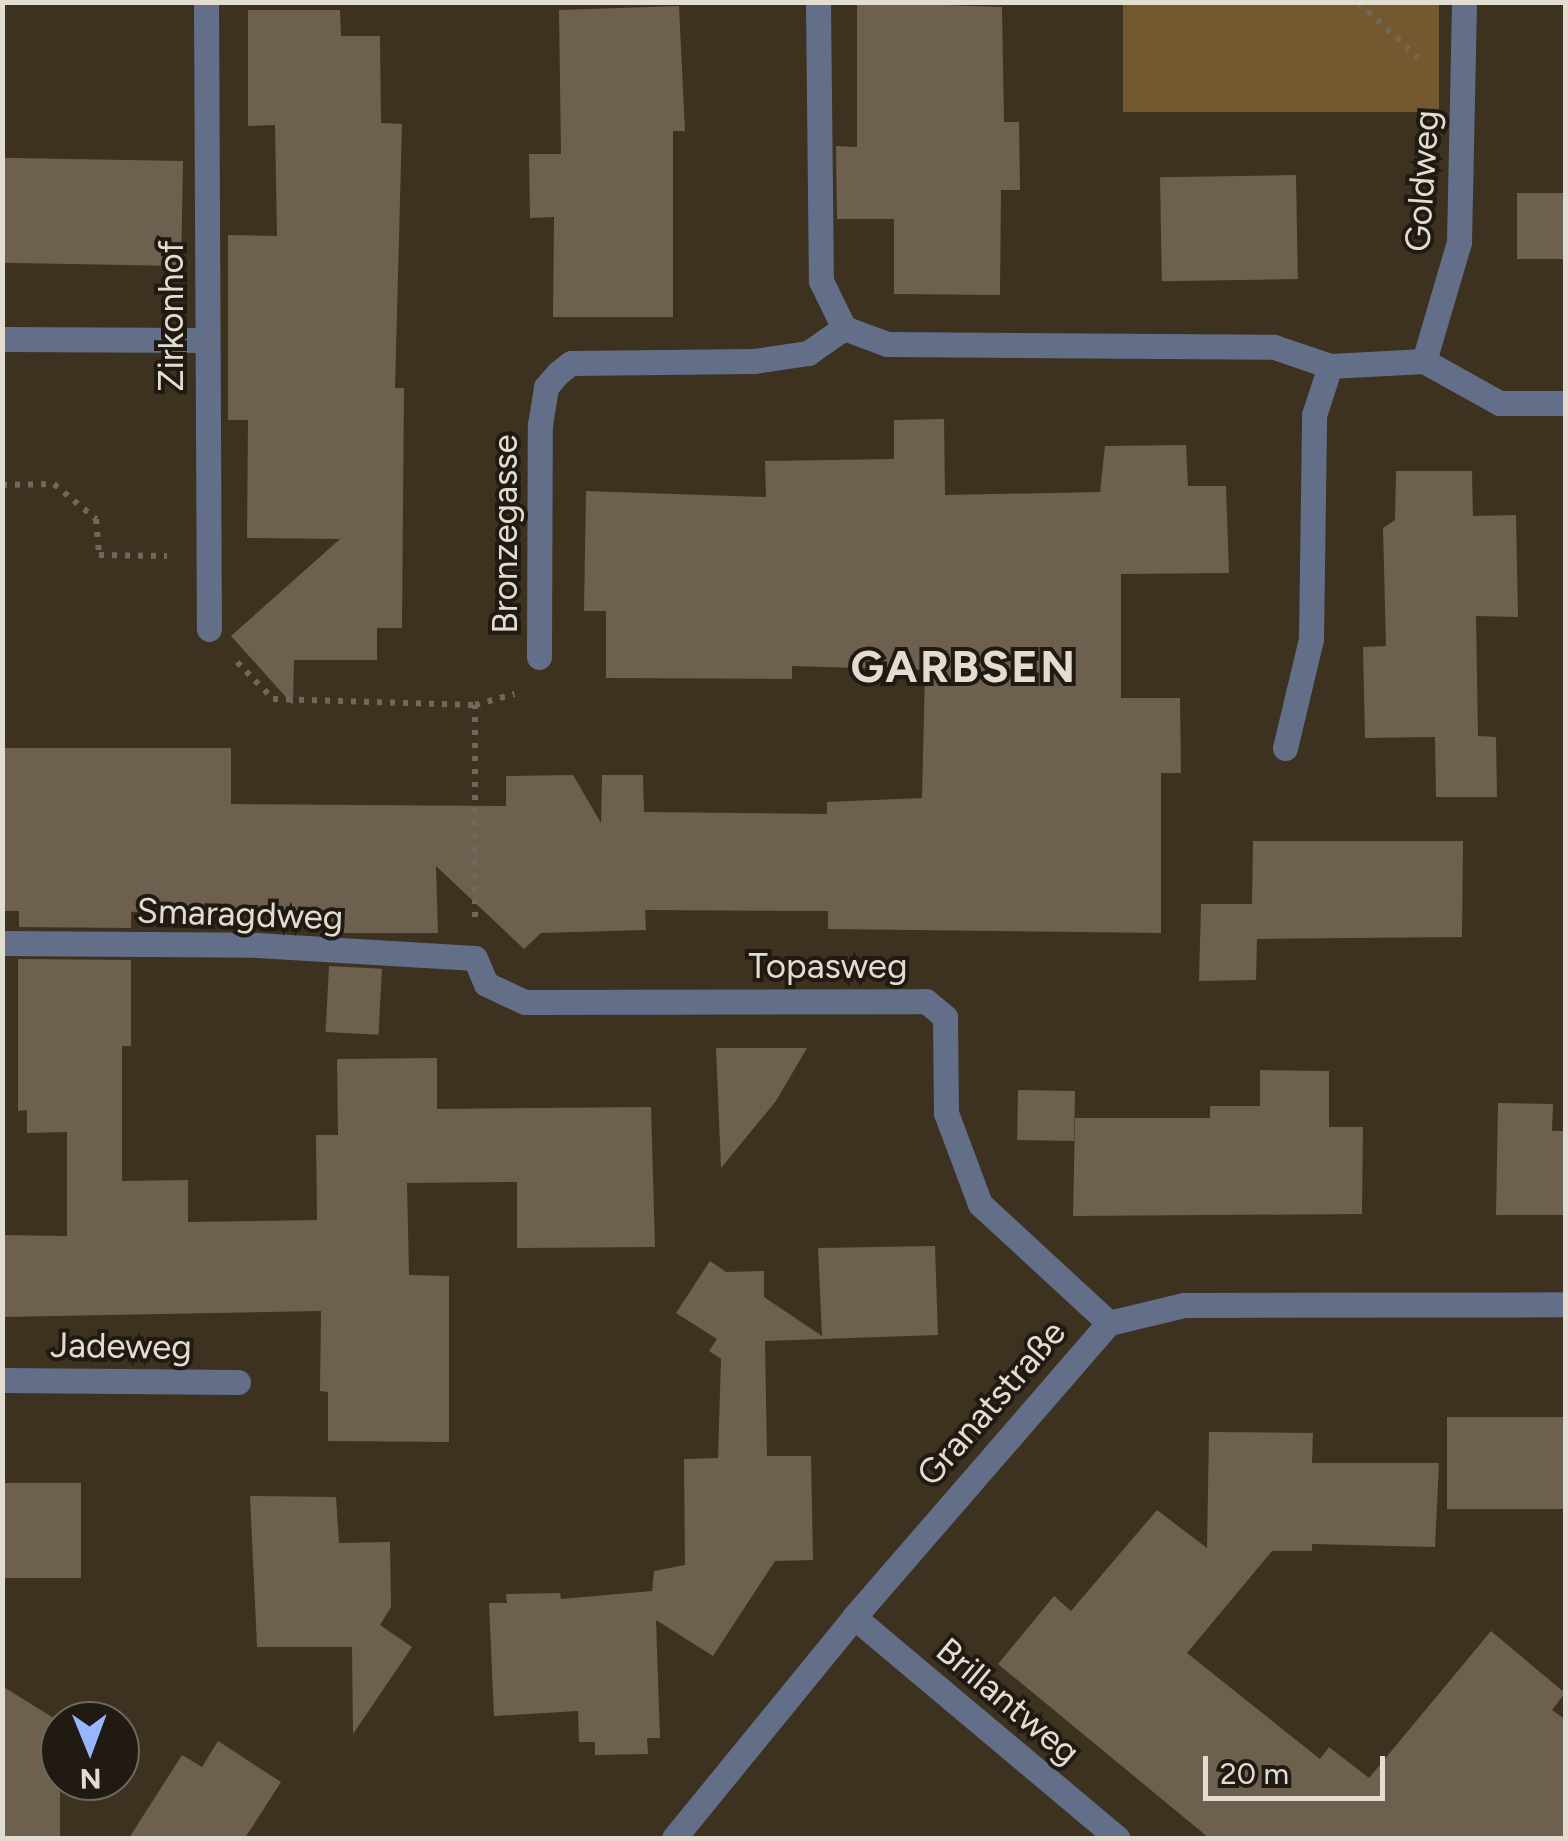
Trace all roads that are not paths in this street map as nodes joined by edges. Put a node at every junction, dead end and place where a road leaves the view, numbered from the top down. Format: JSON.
{"nodes":[{"id":1,"x":206,"y":2,"type":"edge"},
{"id":2,"x":818,"y":2,"type":"edge"},
{"id":3,"x":1464,"y":2,"type":"edge"},
{"id":4,"x":844,"y":328,"type":"junction"},
{"id":5,"x":2,"y":338,"type":"edge"},
{"id":6,"x":205,"y":340,"type":"junction"},
{"id":7,"x":1424,"y":361,"type":"junction"},
{"id":8,"x":1330,"y":366,"type":"junction"},
{"id":9,"x":1566,"y":403,"type":"edge"},
{"id":10,"x":209,"y":629,"type":"dead end"},
{"id":11,"x":539,"y":657,"type":"road end"},
{"id":12,"x":1284,"y":748,"type":"dead end"},
{"id":13,"x":2,"y":943,"type":"edge"},
{"id":14,"x":476,"y":958,"type":"joint"},
{"id":15,"x":1566,"y":1304,"type":"edge"},
{"id":16,"x":1109,"y":1323,"type":"junction"},
{"id":17,"x":2,"y":1380,"type":"edge"},
{"id":18,"x":238,"y":1382,"type":"dead end"},
{"id":19,"x":854,"y":1617,"type":"junction"},
{"id":20,"x":674,"y":1838,"type":"edge"},
{"id":21,"x":1117,"y":1838,"type":"edge"}],
"edges":[{"from":1,"to":6,"type":"street","name":"Zirkonhof"},
{"from":2,"to":4,"type":"street"},
{"from":3,"to":7,"type":"street","name":"Goldweg"},
{"from":4,"to":8,"type":"street"},
{"from":4,"to":11,"type":"street","name":"Bronzegasse"},
{"from":5,"to":6,"type":"street"},
{"from":6,"to":10,"type":"street","name":"Zirkonhof"},
{"from":7,"to":8,"type":"street"},
{"from":7,"to":9,"type":"street"},
{"from":8,"to":12,"type":"street"},
{"from":13,"to":14,"type":"street","name":"Smaragdweg"},
{"from":14,"to":16,"type":"street","name":"Topasweg"},
{"from":15,"to":16,"type":"street","name":"Granatstraße"},
{"from":16,"to":19,"type":"street","name":"Granatstraße"},
{"from":17,"to":18,"type":"street","name":"Jadeweg"},
{"from":19,"to":20,"type":"street","name":"Granatstraße"},
{"from":19,"to":21,"type":"street","name":"Brillantweg"}]}
